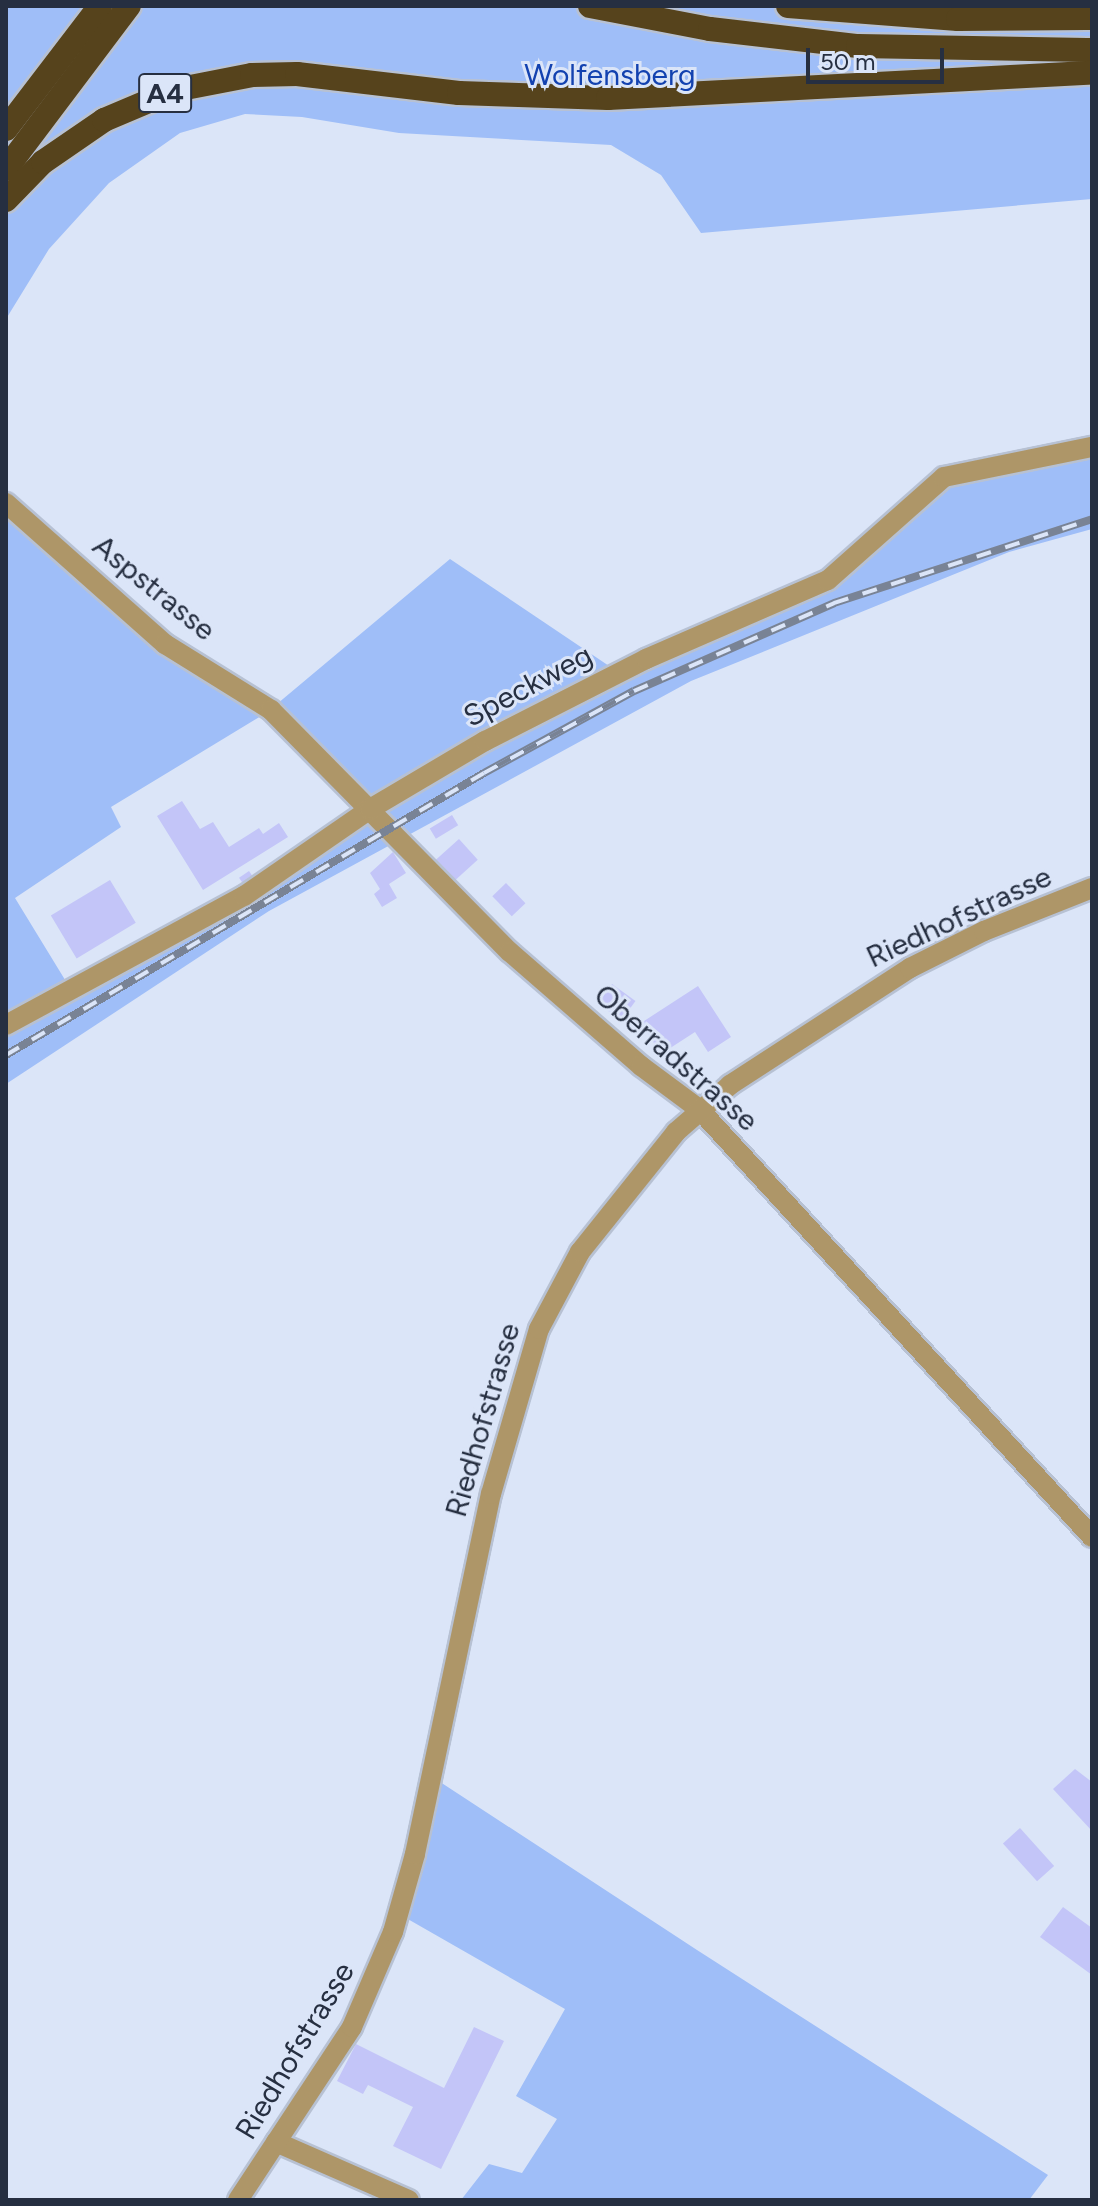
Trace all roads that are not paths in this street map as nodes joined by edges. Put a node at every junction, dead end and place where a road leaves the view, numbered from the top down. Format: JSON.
{"nodes":[{"id":1,"x":100,"y":6,"type":"edge"},
{"id":2,"x":129,"y":6,"type":"edge"},
{"id":3,"x":590,"y":6,"type":"edge"},
{"id":4,"x":788,"y":6,"type":"edge"},
{"id":5,"x":1092,"y":18,"type":"edge"},
{"id":6,"x":1092,"y":50,"type":"edge"},
{"id":7,"x":1092,"y":73,"type":"edge"},
{"id":8,"x":6,"y":129,"type":"edge"},
{"id":9,"x":6,"y":169,"type":"edge"},
{"id":10,"x":6,"y":200,"type":"edge"},
{"id":11,"x":1092,"y":447,"type":"edge"},
{"id":12,"x":6,"y":503,"type":"edge"},
{"id":13,"x":271,"y":710,"type":"joint"},
{"id":14,"x":370,"y":809,"type":"junction"},
{"id":15,"x":1092,"y":888,"type":"edge"},
{"id":16,"x":6,"y":1025,"type":"edge"},
{"id":17,"x":699,"y":1109,"type":"junction"},
{"id":18,"x":1092,"y":1537,"type":"edge"},
{"id":19,"x":276,"y":2142,"type":"junction"},
{"id":20,"x":238,"y":2200,"type":"edge"},
{"id":21,"x":409,"y":2200,"type":"edge"}],
"edges":[{"from":1,"to":8,"type":"highway"},
{"from":2,"to":9,"type":"highway"},
{"from":3,"to":6,"type":"highway"},
{"from":4,"to":5,"type":"highway"},
{"from":7,"to":10,"type":"highway","number":"A4"},
{"from":11,"to":14,"type":"street","name":"Speckweg"},
{"from":12,"to":13,"type":"street","name":"Aspstrasse"},
{"from":13,"to":14,"type":"street","name":"Oberradstrasse"},
{"from":14,"to":16,"type":"street","name":"Speckweg"},
{"from":14,"to":17,"type":"street","name":"Oberradstrasse"},
{"from":15,"to":17,"type":"street","name":"Riedhofstrasse"},
{"from":17,"to":18,"type":"street","name":"Oberradstrasse"},
{"from":17,"to":19,"type":"street","name":"Riedhofstrasse"},
{"from":19,"to":20,"type":"street","name":"Riedhofstrasse"},
{"from":19,"to":21,"type":"street"}]}
